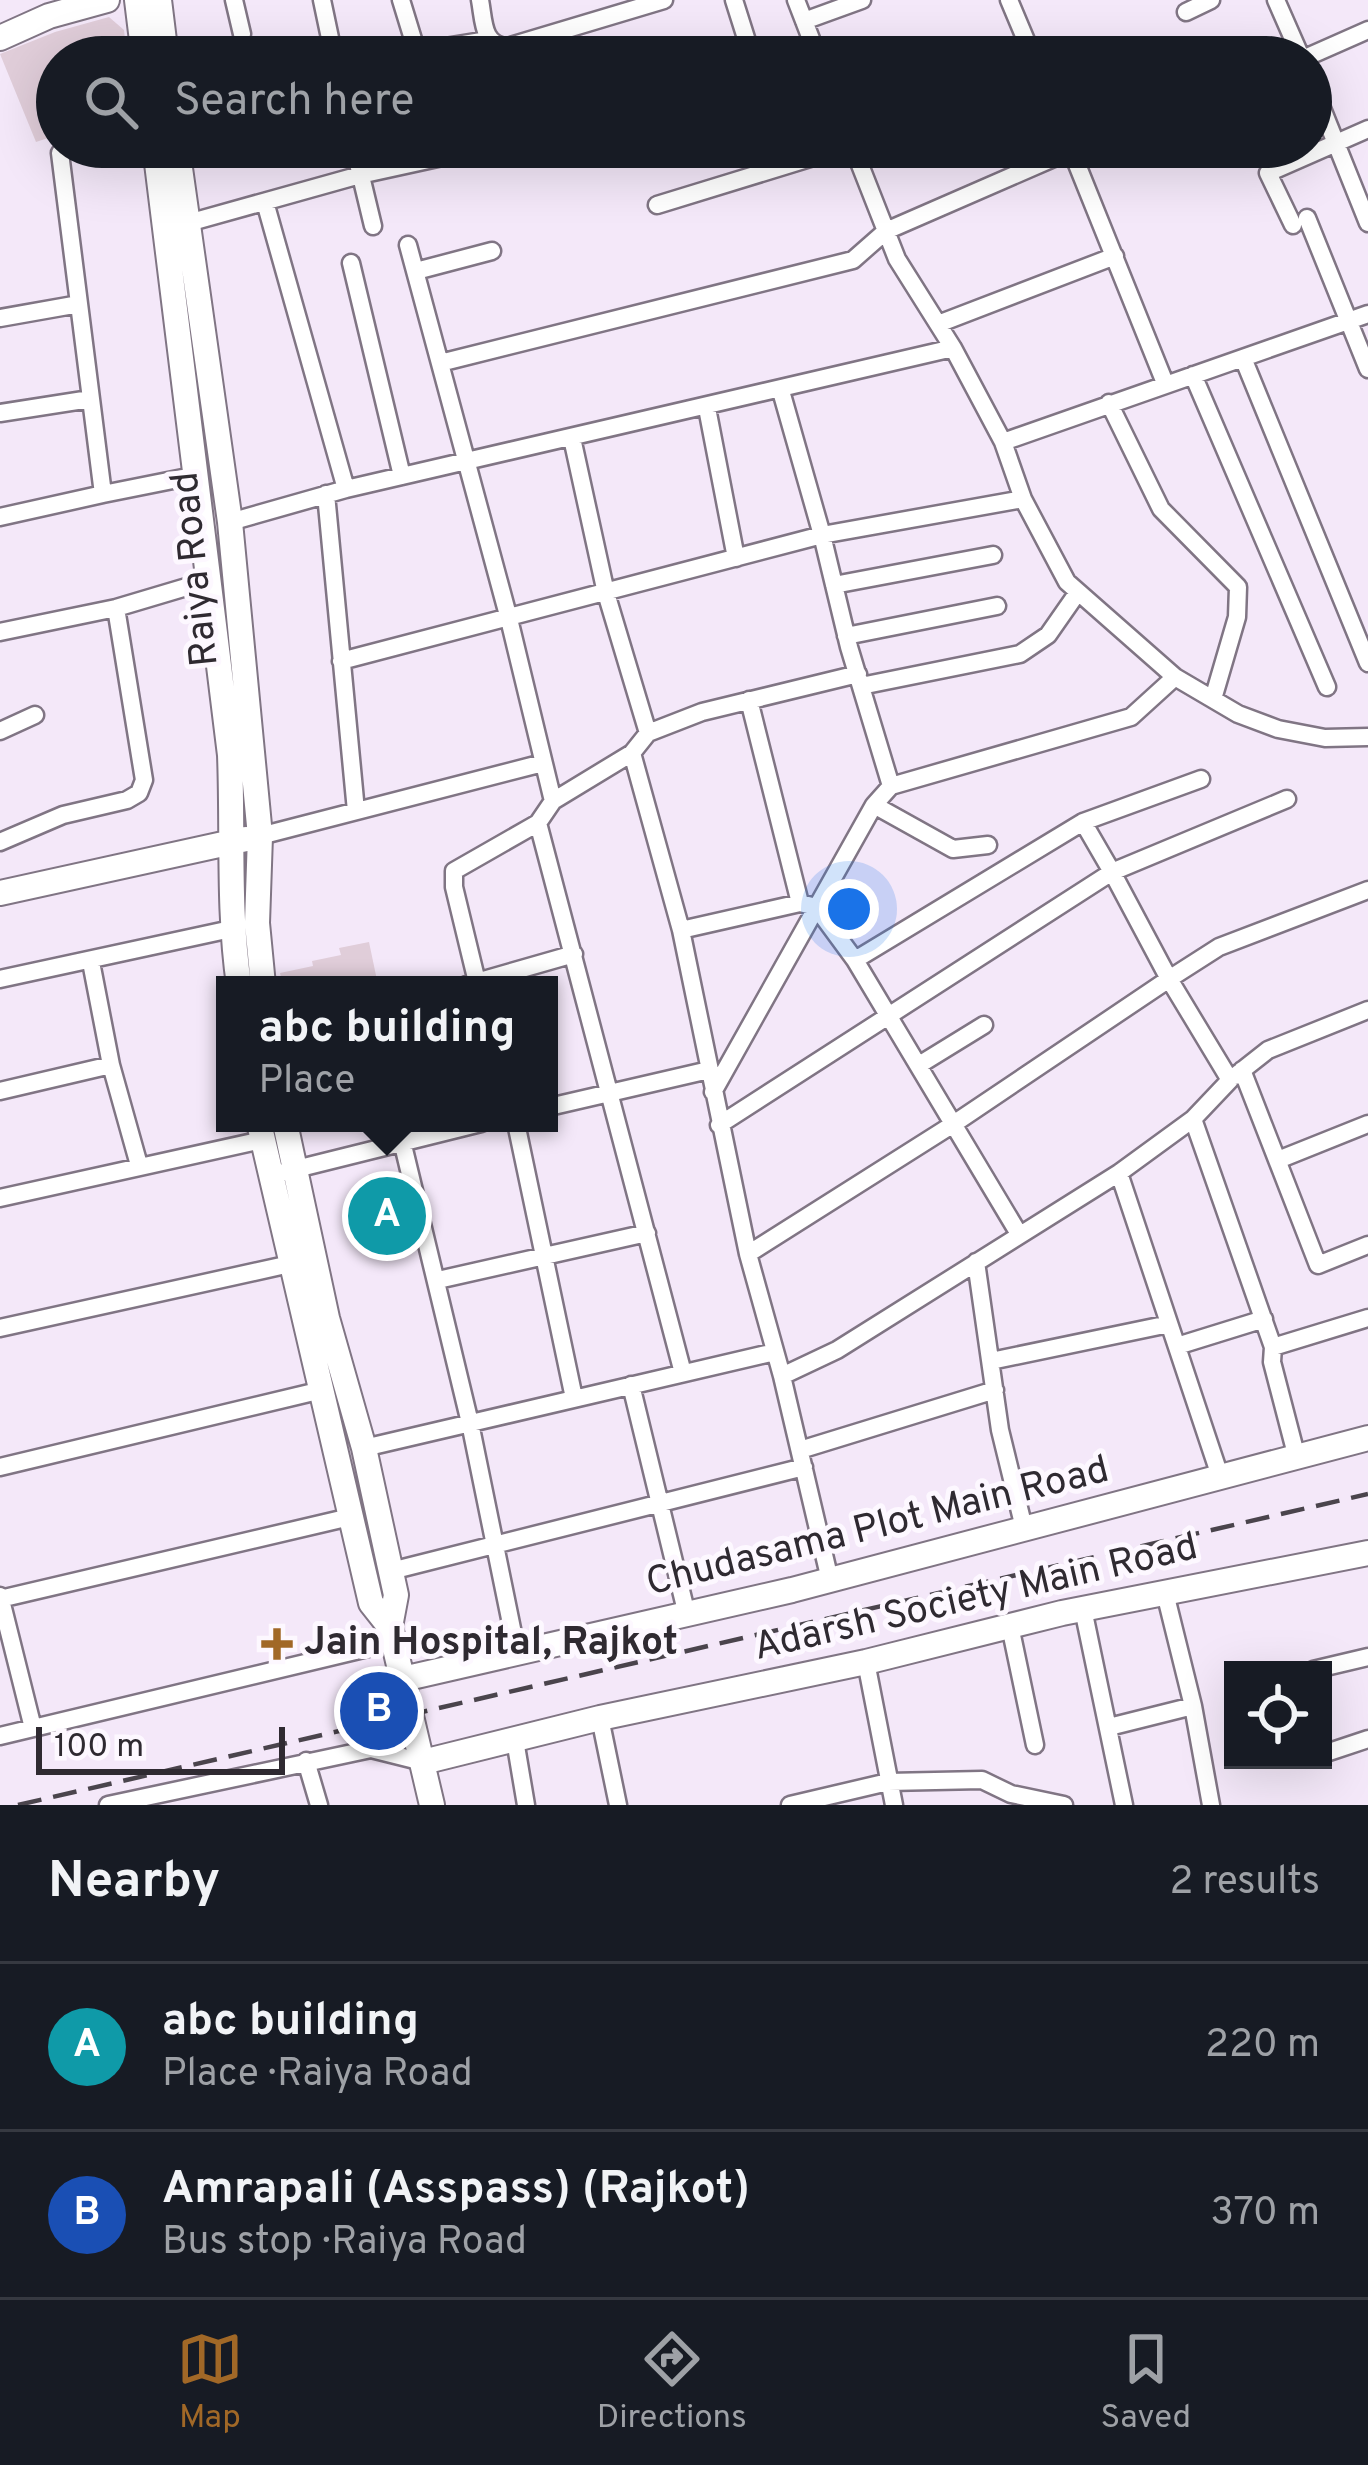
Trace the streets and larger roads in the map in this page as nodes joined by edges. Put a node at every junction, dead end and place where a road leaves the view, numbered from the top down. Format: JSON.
{"nodes":[{"id":1,"x":107,"y":0,"type":"edge"},
{"id":2,"x":137,"y":0,"type":"edge"},
{"id":3,"x":159,"y":0,"type":"edge"},
{"id":4,"x":234,"y":0,"type":"edge"},
{"id":5,"x":322,"y":0,"type":"edge"},
{"id":6,"x":401,"y":0,"type":"edge"},
{"id":7,"x":481,"y":0,"type":"edge"},
{"id":8,"x":664,"y":0,"type":"edge"},
{"id":9,"x":734,"y":0,"type":"edge"},
{"id":10,"x":796,"y":0,"type":"edge"},
{"id":11,"x":862,"y":0,"type":"edge"},
{"id":12,"x":1010,"y":0,"type":"edge"},
{"id":13,"x":1211,"y":0,"type":"edge"},
{"id":14,"x":1276,"y":0,"type":"edge"},
{"id":15,"x":1186,"y":12,"type":"dead end"},
{"id":16,"x":804,"y":21,"type":"junction"},
{"id":17,"x":1368,"y":30,"type":"edge"},
{"id":18,"x":242,"y":34,"type":"dead end"},
{"id":19,"x":141,"y":36,"type":"edge"},
{"id":20,"x":163,"y":36,"type":"edge"},
{"id":21,"x":330,"y":36,"type":"edge"},
{"id":22,"x":412,"y":36,"type":"edge"},
{"id":23,"x":487,"y":36,"type":"edge"},
{"id":24,"x":543,"y":36,"type":"edge"},
{"id":25,"x":745,"y":36,"type":"edge"},
{"id":26,"x":810,"y":36,"type":"edge"},
{"id":27,"x":1024,"y":36,"type":"edge"},
{"id":28,"x":1294,"y":36,"type":"edge"},
{"id":29,"x":0,"y":38,"type":"edge"},
{"id":30,"x":1332,"y":45,"type":"edge"},
{"id":31,"x":1368,"y":129,"type":"edge"},
{"id":32,"x":1332,"y":130,"type":"edge"},
{"id":33,"x":1337,"y":142,"type":"junction"},
{"id":34,"x":1332,"y":144,"type":"edge"},
{"id":35,"x":62,"y":168,"type":"edge"},
{"id":36,"x":158,"y":168,"type":"edge"},
{"id":37,"x":180,"y":168,"type":"edge"},
{"id":38,"x":358,"y":168,"type":"edge"},
{"id":39,"x":392,"y":168,"type":"edge"},
{"id":40,"x":779,"y":168,"type":"edge"},
{"id":41,"x":858,"y":168,"type":"edge"},
{"id":42,"x":1029,"y":168,"type":"edge"},
{"id":43,"x":1082,"y":168,"type":"edge"},
{"id":44,"x":1279,"y":168,"type":"edge"},
{"id":45,"x":360,"y":175,"type":"junction"},
{"id":46,"x":265,"y":202,"type":"junction"},
{"id":47,"x":657,"y":205,"type":"dead end"},
{"id":48,"x":188,"y":223,"type":"junction"},
{"id":49,"x":1368,"y":223,"type":"edge"},
{"id":50,"x":373,"y":226,"type":"dead end"},
{"id":51,"x":886,"y":231,"type":"junction"},
{"id":52,"x":408,"y":245,"type":"dead end"},
{"id":53,"x":492,"y":251,"type":"dead end"},
{"id":54,"x":1115,"y":256,"type":"junction"},
{"id":55,"x":351,"y":263,"type":"dead end"},
{"id":56,"x":416,"y":271,"type":"junction"},
{"id":57,"x":79,"y":304,"type":"junction"},
{"id":58,"x":1368,"y":314,"type":"edge"},
{"id":59,"x":0,"y":318,"type":"edge"},
{"id":60,"x":1348,"y":322,"type":"junction"},
{"id":61,"x":938,"y":324,"type":"junction"},
{"id":62,"x":953,"y":348,"type":"junction"},
{"id":63,"x":1243,"y":358,"type":"junction"},
{"id":64,"x":440,"y":363,"type":"junction"},
{"id":65,"x":1368,"y":369,"type":"edge"},
{"id":66,"x":1193,"y":375,"type":"junction"},
{"id":67,"x":1165,"y":383,"type":"junction"},
{"id":68,"x":781,"y":391,"type":"junction"},
{"id":69,"x":90,"y":399,"type":"junction"},
{"id":70,"x":1109,"y":404,"type":"junction"},
{"id":71,"x":707,"y":408,"type":"junction"},
{"id":72,"x":0,"y":413,"type":"edge"},
{"id":73,"x":572,"y":438,"type":"junction"},
{"id":74,"x":1003,"y":442,"type":"junction"},
{"id":75,"x":464,"y":460,"type":"junction"},
{"id":76,"x":198,"y":475,"type":"junction"},
{"id":77,"x":402,"y":476,"type":"junction"},
{"id":78,"x":346,"y":489,"type":"junction"},
{"id":79,"x":103,"y":494,"type":"junction"},
{"id":80,"x":326,"y":494,"type":"junction"},
{"id":81,"x":1023,"y":499,"type":"junction"},
{"id":82,"x":0,"y":517,"type":"edge"},
{"id":83,"x":230,"y":522,"type":"junction"},
{"id":84,"x":822,"y":535,"type":"junction"},
{"id":85,"x":993,"y":556,"type":"dead end"},
{"id":86,"x":736,"y":558,"type":"junction"},
{"id":87,"x":210,"y":580,"type":"junction"},
{"id":88,"x":834,"y":585,"type":"junction"},
{"id":89,"x":1078,"y":592,"type":"junction"},
{"id":90,"x":606,"y":593,"type":"junction"},
{"id":91,"x":997,"y":606,"type":"dead end"},
{"id":92,"x":116,"y":608,"type":"junction"},
{"id":93,"x":509,"y":619,"type":"junction"},
{"id":94,"x":0,"y":632,"type":"edge"},
{"id":95,"x":847,"y":636,"type":"junction"},
{"id":96,"x":341,"y":661,"type":"junction"},
{"id":97,"x":1368,"y":663,"type":"edge"},
{"id":98,"x":1175,"y":676,"type":"junction"},
{"id":99,"x":859,"y":680,"type":"junction"},
{"id":100,"x":1327,"y":687,"type":"dead end"},
{"id":101,"x":1213,"y":699,"type":"junction"},
{"id":102,"x":748,"y":700,"type":"junction"},
{"id":103,"x":35,"y":715,"type":"dead end"},
{"id":104,"x":0,"y":730,"type":"edge"},
{"id":105,"x":648,"y":733,"type":"junction"},
{"id":106,"x":1368,"y":737,"type":"edge"},
{"id":107,"x":632,"y":753,"type":"junction"},
{"id":108,"x":543,"y":763,"type":"junction"},
{"id":109,"x":1202,"y":779,"type":"dead end"},
{"id":110,"x":891,"y":786,"type":"junction"},
{"id":111,"x":1287,"y":799,"type":"dead end"},
{"id":112,"x":553,"y":801,"type":"junction"},
{"id":113,"x":874,"y":805,"type":"junction"},
{"id":114,"x":356,"y":811,"type":"junction"},
{"id":115,"x":1083,"y":822,"type":"junction"},
{"id":116,"x":538,"y":823,"type":"junction"},
{"id":117,"x":260,"y":836,"type":"junction"},
{"id":118,"x":0,"y":842,"type":"edge"},
{"id":119,"x":234,"y":842,"type":"junction"},
{"id":120,"x":988,"y":845,"type":"dead end"},
{"id":121,"x":1112,"y":872,"type":"junction"},
{"id":122,"x":1368,"y":890,"type":"edge"},
{"id":123,"x":0,"y":893,"type":"edge"},
{"id":124,"x":808,"y":905,"type":"junction"},
{"id":125,"x":231,"y":928,"type":"junction"},
{"id":126,"x":681,"y":930,"type":"junction"},
{"id":127,"x":574,"y":954,"type":"junction"},
{"id":128,"x":855,"y":960,"type":"junction"},
{"id":129,"x":91,"y":962,"type":"junction"},
{"id":130,"x":238,"y":976,"type":"edge"},
{"id":131,"x":262,"y":976,"type":"edge"},
{"id":132,"x":471,"y":976,"type":"edge"},
{"id":133,"x":497,"y":976,"type":"edge"},
{"id":134,"x":0,"y":979,"type":"edge"},
{"id":135,"x":1169,"y":979,"type":"junction"},
{"id":136,"x":1368,"y":1010,"type":"edge"},
{"id":137,"x":889,"y":1016,"type":"junction"},
{"id":138,"x":984,"y":1025,"type":"dead end"},
{"id":139,"x":111,"y":1065,"type":"junction"},
{"id":140,"x":919,"y":1065,"type":"junction"},
{"id":141,"x":709,"y":1070,"type":"junction"},
{"id":142,"x":1236,"y":1075,"type":"junction"},
{"id":143,"x":0,"y":1091,"type":"edge"},
{"id":144,"x":713,"y":1092,"type":"junction"},
{"id":145,"x":611,"y":1094,"type":"junction"},
{"id":146,"x":558,"y":1105,"type":"edge"},
{"id":147,"x":1193,"y":1119,"type":"junction"},
{"id":148,"x":955,"y":1123,"type":"junction"},
{"id":149,"x":1368,"y":1124,"type":"edge"},
{"id":150,"x":719,"y":1125,"type":"junction"},
{"id":151,"x":257,"y":1132,"type":"edge"},
{"id":152,"x":262,"y":1132,"type":"edge"},
{"id":153,"x":284,"y":1132,"type":"edge"},
{"id":154,"x":432,"y":1132,"type":"edge"},
{"id":155,"x":518,"y":1132,"type":"edge"},
{"id":156,"x":403,"y":1145,"type":"junction"},
{"id":157,"x":1278,"y":1160,"type":"junction"},
{"id":158,"x":139,"y":1165,"type":"junction"},
{"id":159,"x":282,"y":1173,"type":"junction"},
{"id":160,"x":1119,"y":1173,"type":"junction"},
{"id":161,"x":0,"y":1198,"type":"edge"},
{"id":162,"x":647,"y":1233,"type":"junction"},
{"id":163,"x":1019,"y":1234,"type":"junction"},
{"id":164,"x":1368,"y":1245,"type":"edge"},
{"id":165,"x":748,"y":1254,"type":"junction"},
{"id":166,"x":544,"y":1256,"type":"junction"},
{"id":167,"x":976,"y":1262,"type":"junction"},
{"id":168,"x":290,"y":1264,"type":"junction"},
{"id":169,"x":438,"y":1280,"type":"junction"},
{"id":170,"x":1368,"y":1318,"type":"edge"},
{"id":171,"x":1264,"y":1319,"type":"junction"},
{"id":172,"x":1168,"y":1324,"type":"junction"},
{"id":173,"x":0,"y":1328,"type":"edge"},
{"id":174,"x":1177,"y":1346,"type":"junction"},
{"id":175,"x":1274,"y":1347,"type":"junction"},
{"id":176,"x":775,"y":1352,"type":"junction"},
{"id":177,"x":991,"y":1361,"type":"junction"},
{"id":178,"x":682,"y":1373,"type":"junction"},
{"id":179,"x":782,"y":1376,"type":"junction"},
{"id":180,"x":631,"y":1385,"type":"junction"},
{"id":181,"x":322,"y":1390,"type":"junction"},
{"id":182,"x":995,"y":1390,"type":"junction"},
{"id":183,"x":574,"y":1398,"type":"junction"},
{"id":184,"x":470,"y":1423,"type":"junction"},
{"id":185,"x":1368,"y":1438,"type":"edge"},
{"id":186,"x":364,"y":1448,"type":"junction"},
{"id":187,"x":802,"y":1458,"type":"junction"},
{"id":188,"x":1297,"y":1458,"type":"junction"},
{"id":189,"x":0,"y":1467,"type":"edge"},
{"id":190,"x":1221,"y":1479,"type":"junction"},
{"id":191,"x":659,"y":1507,"type":"junction"},
{"id":192,"x":350,"y":1517,"type":"junction"},
{"id":193,"x":1024,"y":1528,"type":"junction"},
{"id":194,"x":495,"y":1546,"type":"junction"},
{"id":195,"x":1368,"y":1552,"type":"edge"},
{"id":196,"x":391,"y":1571,"type":"junction"},
{"id":197,"x":830,"y":1580,"type":"junction"},
{"id":198,"x":1165,"y":1593,"type":"junction"},
{"id":199,"x":0,"y":1598,"type":"edge"},
{"id":200,"x":1083,"y":1609,"type":"junction"},
{"id":201,"x":687,"y":1615,"type":"junction"},
{"id":202,"x":1010,"y":1626,"type":"junction"},
{"id":203,"x":392,"y":1634,"type":"junction"},
{"id":204,"x":517,"y":1653,"type":"junction"},
{"id":205,"x":1368,"y":1657,"type":"edge"},
{"id":206,"x":866,"y":1662,"type":"junction"},
{"id":207,"x":1332,"y":1665,"type":"edge"},
{"id":208,"x":403,"y":1679,"type":"junction"},
{"id":209,"x":1193,"y":1706,"type":"junction"},
{"id":210,"x":600,"y":1718,"type":"junction"},
{"id":211,"x":1109,"y":1727,"type":"junction"},
{"id":212,"x":33,"y":1728,"type":"junction"},
{"id":213,"x":0,"y":1736,"type":"edge"},
{"id":214,"x":1368,"y":1739,"type":"edge"},
{"id":215,"x":514,"y":1740,"type":"junction"},
{"id":216,"x":1035,"y":1744,"type":"dead end"},
{"id":217,"x":1332,"y":1751,"type":"edge"},
{"id":218,"x":306,"y":1761,"type":"junction"},
{"id":219,"x":423,"y":1762,"type":"junction"},
{"id":220,"x":888,"y":1782,"type":"junction"},
{"id":221,"x":191,"y":1784,"type":"junction"},
{"id":222,"x":108,"y":1805,"type":"edge"},
{"id":223,"x":196,"y":1805,"type":"edge"},
{"id":224,"x":319,"y":1805,"type":"edge"},
{"id":225,"x":432,"y":1805,"type":"edge"},
{"id":226,"x":526,"y":1805,"type":"edge"},
{"id":227,"x":618,"y":1805,"type":"edge"},
{"id":228,"x":790,"y":1805,"type":"edge"},
{"id":229,"x":894,"y":1805,"type":"edge"},
{"id":230,"x":1064,"y":1805,"type":"edge"},
{"id":231,"x":1124,"y":1805,"type":"edge"},
{"id":232,"x":1211,"y":1805,"type":"edge"}],
"edges":[{"from":1,"to":29,"type":"street"},
{"from":2,"to":19,"type":"street"},
{"from":3,"to":20,"type":"street"},
{"from":4,"to":18,"type":"street"},
{"from":5,"to":21,"type":"street"},
{"from":6,"to":22,"type":"street"},
{"from":7,"to":23,"type":"street"},
{"from":8,"to":24,"type":"street"},
{"from":9,"to":25,"type":"street"},
{"from":10,"to":16,"type":"street"},
{"from":11,"to":16,"type":"street"},
{"from":12,"to":27,"type":"street"},
{"from":13,"to":15,"type":"street"},
{"from":14,"to":28,"type":"street"},
{"from":16,"to":26,"type":"street"},
{"from":17,"to":30,"type":"street"},
{"from":31,"to":33,"type":"street"},
{"from":32,"to":33,"type":"street"},
{"from":33,"to":34,"type":"street"},
{"from":33,"to":49,"type":"street"},
{"from":35,"to":57,"type":"street"},
{"from":36,"to":76,"type":"street","name":"Raiya Road"},
{"from":37,"to":48,"type":"street","name":"Raiya Road"},
{"from":38,"to":45,"type":"street"},
{"from":39,"to":45,"type":"street"},
{"from":40,"to":47,"type":"street"},
{"from":41,"to":51,"type":"street"},
{"from":42,"to":51,"type":"street"},
{"from":43,"to":54,"type":"street"},
{"from":44,"to":60,"type":"street"},
{"from":45,"to":46,"type":"street"},
{"from":45,"to":50,"type":"street"},
{"from":46,"to":48,"type":"street"},
{"from":46,"to":78,"type":"street"},
{"from":48,"to":83,"type":"street","name":"Raiya Road"},
{"from":51,"to":61,"type":"street"},
{"from":51,"to":64,"type":"street"},
{"from":52,"to":56,"type":"street"},
{"from":53,"to":56,"type":"street"},
{"from":54,"to":61,"type":"street"},
{"from":54,"to":67,"type":"street"},
{"from":55,"to":77,"type":"street"},
{"from":56,"to":64,"type":"street"},
{"from":57,"to":59,"type":"street"},
{"from":57,"to":69,"type":"street"},
{"from":58,"to":60,"type":"street"},
{"from":60,"to":63,"type":"street"},
{"from":60,"to":65,"type":"street"},
{"from":61,"to":62,"type":"street"},
{"from":62,"to":68,"type":"street"},
{"from":62,"to":74,"type":"street"},
{"from":63,"to":66,"type":"street"},
{"from":63,"to":97,"type":"street"},
{"from":64,"to":75,"type":"street"},
{"from":66,"to":67,"type":"street"},
{"from":66,"to":100,"type":"street"},
{"from":67,"to":70,"type":"street"},
{"from":68,"to":71,"type":"street"},
{"from":68,"to":84,"type":"street"},
{"from":69,"to":72,"type":"street"},
{"from":69,"to":79,"type":"street"},
{"from":70,"to":74,"type":"street"},
{"from":70,"to":101,"type":"street"},
{"from":71,"to":73,"type":"street"},
{"from":71,"to":86,"type":"street"},
{"from":73,"to":75,"type":"street"},
{"from":73,"to":90,"type":"street"},
{"from":74,"to":81,"type":"street"},
{"from":75,"to":77,"type":"street"},
{"from":75,"to":93,"type":"street"},
{"from":76,"to":79,"type":"street"},
{"from":76,"to":87,"type":"street","name":"Raiya Road"},
{"from":77,"to":78,"type":"street"},
{"from":78,"to":80,"type":"street"},
{"from":79,"to":82,"type":"street"},
{"from":80,"to":83,"type":"street"},
{"from":80,"to":96,"type":"street"},
{"from":81,"to":84,"type":"street"},
{"from":81,"to":89,"type":"street"},
{"from":83,"to":117,"type":"street","name":"Raiya Road"},
{"from":84,"to":86,"type":"street"},
{"from":84,"to":88,"type":"street"},
{"from":85,"to":88,"type":"street"},
{"from":86,"to":90,"type":"street"},
{"from":87,"to":92,"type":"street"},
{"from":87,"to":119,"type":"street","name":"Raiya Road"},
{"from":88,"to":95,"type":"street"},
{"from":89,"to":98,"type":"street"},
{"from":89,"to":99,"type":"street"},
{"from":90,"to":93,"type":"street"},
{"from":90,"to":105,"type":"street"},
{"from":91,"to":95,"type":"street"},
{"from":92,"to":94,"type":"street"},
{"from":92,"to":118,"type":"street"},
{"from":93,"to":96,"type":"street"},
{"from":93,"to":108,"type":"street"},
{"from":95,"to":99,"type":"street"},
{"from":96,"to":114,"type":"street"},
{"from":98,"to":101,"type":"street"},
{"from":98,"to":110,"type":"street"},
{"from":99,"to":102,"type":"street"},
{"from":99,"to":110,"type":"street"},
{"from":101,"to":106,"type":"street"},
{"from":102,"to":105,"type":"street"},
{"from":102,"to":124,"type":"street"},
{"from":103,"to":104,"type":"street"},
{"from":105,"to":107,"type":"street"},
{"from":107,"to":112,"type":"street"},
{"from":107,"to":126,"type":"street"},
{"from":108,"to":112,"type":"street"},
{"from":108,"to":114,"type":"street"},
{"from":109,"to":115,"type":"street"},
{"from":110,"to":113,"type":"street"},
{"from":111,"to":121,"type":"street"},
{"from":112,"to":116,"type":"street"},
{"from":113,"to":120,"type":"street"},
{"from":113,"to":124,"type":"street"},
{"from":114,"to":117,"type":"street"},
{"from":115,"to":121,"type":"street"},
{"from":115,"to":128,"type":"street"},
{"from":116,"to":127,"type":"street"},
{"from":116,"to":132,"type":"street"},
{"from":117,"to":119,"type":"street"},
{"from":117,"to":131,"type":"street","name":"Raiya Road"},
{"from":119,"to":123,"type":"street"},
{"from":119,"to":125,"type":"street","name":"Raiya Road"},
{"from":121,"to":135,"type":"street"},
{"from":121,"to":137,"type":"street"},
{"from":122,"to":135,"type":"street"},
{"from":124,"to":126,"type":"street"},
{"from":124,"to":128,"type":"street"},
{"from":124,"to":144,"type":"street"},
{"from":125,"to":129,"type":"street"},
{"from":125,"to":130,"type":"street","name":"Raiya Road"},
{"from":126,"to":141,"type":"street"},
{"from":127,"to":133,"type":"street"},
{"from":127,"to":145,"type":"street"},
{"from":128,"to":137,"type":"street"},
{"from":129,"to":134,"type":"street"},
{"from":129,"to":139,"type":"street"},
{"from":135,"to":142,"type":"street"},
{"from":135,"to":148,"type":"street"},
{"from":136,"to":142,"type":"street"},
{"from":137,"to":140,"type":"street"},
{"from":137,"to":150,"type":"street"},
{"from":138,"to":140,"type":"street"},
{"from":139,"to":143,"type":"street"},
{"from":139,"to":158,"type":"street"},
{"from":140,"to":148,"type":"street"},
{"from":141,"to":144,"type":"street"},
{"from":141,"to":145,"type":"street"},
{"from":142,"to":147,"type":"street"},
{"from":142,"to":157,"type":"street"},
{"from":144,"to":150,"type":"street"},
{"from":145,"to":146,"type":"street"},
{"from":145,"to":162,"type":"street"},
{"from":147,"to":160,"type":"street"},
{"from":147,"to":171,"type":"street"},
{"from":148,"to":163,"type":"street"},
{"from":148,"to":165,"type":"street"},
{"from":149,"to":157,"type":"street"},
{"from":150,"to":165,"type":"street"},
{"from":151,"to":158,"type":"street"},
{"from":152,"to":159,"type":"street"},
{"from":153,"to":159,"type":"street"},
{"from":154,"to":156,"type":"street"},
{"from":155,"to":166,"type":"street"},
{"from":156,"to":159,"type":"street"},
{"from":156,"to":169,"type":"street"},
{"from":157,"to":164,"type":"street"},
{"from":158,"to":161,"type":"street"},
{"from":159,"to":168,"type":"street"},
{"from":159,"to":186,"type":"street"},
{"from":160,"to":163,"type":"street"},
{"from":160,"to":172,"type":"street"},
{"from":162,"to":166,"type":"street"},
{"from":162,"to":178,"type":"street"},
{"from":163,"to":167,"type":"street"},
{"from":165,"to":176,"type":"street"},
{"from":166,"to":169,"type":"street"},
{"from":166,"to":183,"type":"street"},
{"from":167,"to":177,"type":"street"},
{"from":167,"to":179,"type":"street"},
{"from":168,"to":173,"type":"street"},
{"from":168,"to":181,"type":"street"},
{"from":169,"to":184,"type":"street"},
{"from":170,"to":175,"type":"street"},
{"from":171,"to":174,"type":"street"},
{"from":171,"to":175,"type":"street"},
{"from":172,"to":174,"type":"street"},
{"from":172,"to":177,"type":"street"},
{"from":174,"to":190,"type":"street"},
{"from":175,"to":188,"type":"street"},
{"from":176,"to":178,"type":"street"},
{"from":176,"to":179,"type":"street"},
{"from":177,"to":182,"type":"street"},
{"from":178,"to":180,"type":"street"},
{"from":179,"to":187,"type":"street"},
{"from":180,"to":183,"type":"street"},
{"from":180,"to":191,"type":"street"},
{"from":181,"to":189,"type":"street"},
{"from":181,"to":192,"type":"street"},
{"from":182,"to":187,"type":"street"},
{"from":182,"to":193,"type":"street"},
{"from":183,"to":184,"type":"street"},
{"from":184,"to":186,"type":"street"},
{"from":184,"to":194,"type":"street"},
{"from":185,"to":188,"type":"street","name":"Chudasama Plot Main Road"},
{"from":186,"to":196,"type":"street"},
{"from":187,"to":191,"type":"street"},
{"from":187,"to":197,"type":"street"},
{"from":188,"to":190,"type":"street","name":"Chudasama Plot Main Road"},
{"from":190,"to":193,"type":"street","name":"Chudasama Plot Main Road"},
{"from":191,"to":194,"type":"street"},
{"from":191,"to":201,"type":"street"},
{"from":192,"to":199,"type":"street"},
{"from":192,"to":203,"type":"street"},
{"from":193,"to":197,"type":"street","name":"Chudasama Plot Main Road"},
{"from":194,"to":196,"type":"street"},
{"from":194,"to":204,"type":"street"},
{"from":195,"to":198,"type":"street","name":"Adarsh Society Main Road"},
{"from":196,"to":203,"type":"street"},
{"from":197,"to":201,"type":"street","name":"Chudasama Plot Main Road"},
{"from":198,"to":200,"type":"street","name":"Adarsh Society Main Road"},
{"from":198,"to":209,"type":"street"},
{"from":199,"to":212,"type":"street"},
{"from":200,"to":202,"type":"street","name":"Adarsh Society Main Road"},
{"from":200,"to":211,"type":"street"},
{"from":201,"to":204,"type":"street","name":"Chudasama Plot Main Road"},
{"from":202,"to":206,"type":"street","name":"Adarsh Society Main Road"},
{"from":202,"to":216,"type":"street"},
{"from":203,"to":208,"type":"street"},
{"from":203,"to":212,"type":"street"},
{"from":204,"to":208,"type":"street","name":"Chudasama Plot Main Road"},
{"from":205,"to":207,"type":"street"},
{"from":206,"to":210,"type":"street","name":"Adarsh Society Main Road"},
{"from":206,"to":220,"type":"street"},
{"from":208,"to":219,"type":"street"},
{"from":209,"to":211,"type":"street"},
{"from":209,"to":232,"type":"street"},
{"from":210,"to":215,"type":"street","name":"Adarsh Society Main Road"},
{"from":210,"to":227,"type":"street"},
{"from":211,"to":231,"type":"street"},
{"from":212,"to":213,"type":"street"},
{"from":214,"to":217,"type":"street"},
{"from":215,"to":219,"type":"street","name":"Adarsh Society Main Road"},
{"from":215,"to":226,"type":"street"},
{"from":218,"to":219,"type":"street"},
{"from":218,"to":221,"type":"street"},
{"from":218,"to":224,"type":"street"},
{"from":219,"to":225,"type":"street"},
{"from":220,"to":228,"type":"street"},
{"from":220,"to":229,"type":"street"},
{"from":220,"to":230,"type":"street"},
{"from":221,"to":222,"type":"street"},
{"from":221,"to":223,"type":"street"}]}
